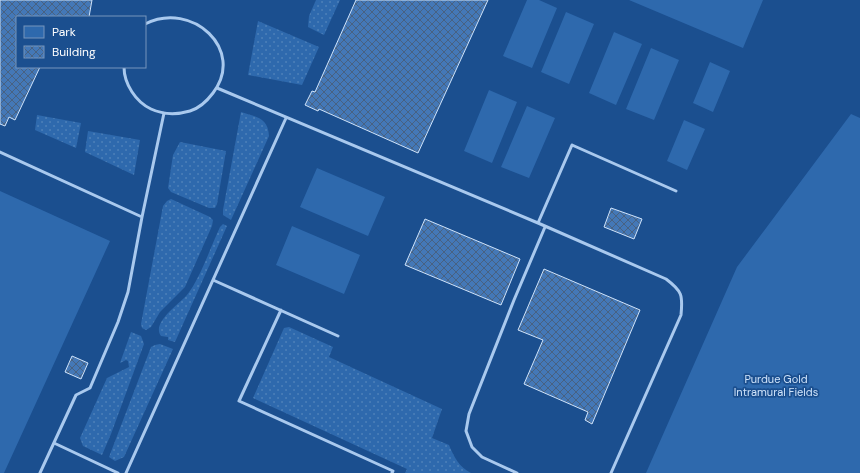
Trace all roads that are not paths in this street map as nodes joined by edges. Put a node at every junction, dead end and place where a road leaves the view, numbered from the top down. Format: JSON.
{"nodes":[{"id":1,"x":146,"y":24,"type":"edge"},
{"id":2,"x":124,"y":68,"type":"edge"},
{"id":3,"x":217,"y":88,"type":"junction"},
{"id":4,"x":164,"y":113,"type":"junction"},
{"id":5,"x":286,"y":118,"type":"junction"},
{"id":6,"x":0,"y":152,"type":"edge"},
{"id":7,"x":676,"y":191,"type":"dead end"},
{"id":8,"x":142,"y":217,"type":"junction"},
{"id":9,"x":538,"y":223,"type":"junction"},
{"id":10,"x":545,"y":227,"type":"junction"},
{"id":11,"x":213,"y":280,"type":"junction"},
{"id":12,"x":281,"y":310,"type":"junction"},
{"id":13,"x":338,"y":336,"type":"dead end"},
{"id":14,"x":54,"y":443,"type":"junction"},
{"id":15,"x":40,"y":473,"type":"edge"},
{"id":16,"x":118,"y":473,"type":"edge"},
{"id":17,"x":126,"y":473,"type":"edge"},
{"id":18,"x":392,"y":473,"type":"edge"},
{"id":19,"x":517,"y":473,"type":"edge"},
{"id":20,"x":611,"y":473,"type":"edge"}],
"edges":[{"from":1,"to":3,"type":"lane"},
{"from":2,"to":4,"type":"lane"},
{"from":3,"to":4,"type":"lane"},
{"from":3,"to":5,"type":"lane"},
{"from":4,"to":8,"type":"lane"},
{"from":5,"to":9,"type":"lane"},
{"from":5,"to":11,"type":"lane"},
{"from":6,"to":8,"type":"lane"},
{"from":7,"to":9,"type":"lane"},
{"from":8,"to":14,"type":"lane"},
{"from":9,"to":10,"type":"lane"},
{"from":10,"to":19,"type":"lane"},
{"from":10,"to":20,"type":"lane"},
{"from":11,"to":12,"type":"lane"},
{"from":11,"to":17,"type":"lane"},
{"from":12,"to":13,"type":"lane"},
{"from":12,"to":18,"type":"lane"},
{"from":14,"to":15,"type":"lane"},
{"from":14,"to":16,"type":"lane"}]}
